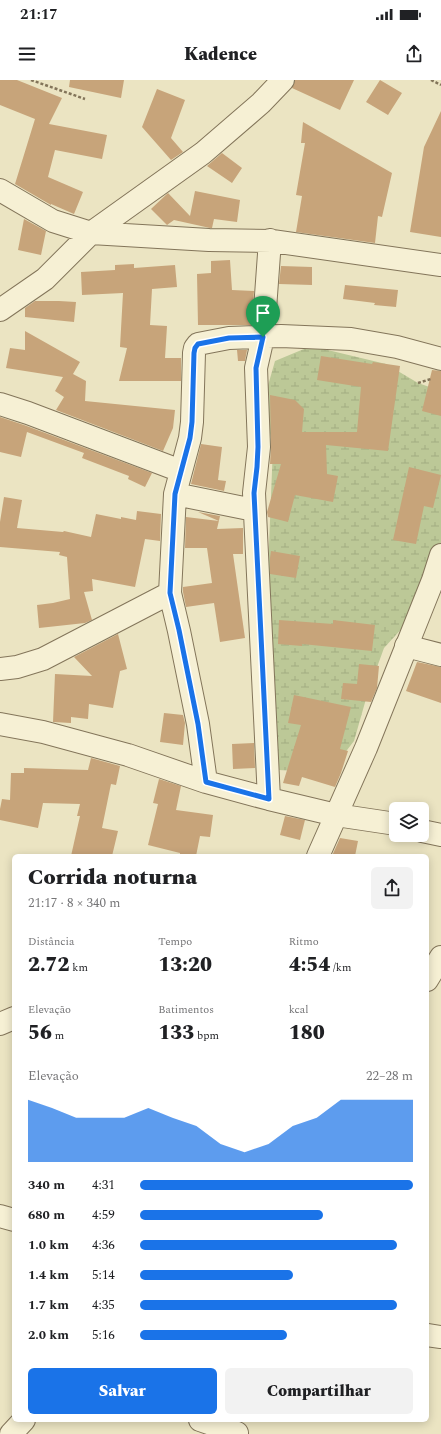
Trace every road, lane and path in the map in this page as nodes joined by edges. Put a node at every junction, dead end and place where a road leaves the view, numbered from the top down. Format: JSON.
{"nodes":[{"id":1,"x":31,"y":80,"type":"edge"},
{"id":2,"x":283,"y":80,"type":"edge"},
{"id":3,"x":431,"y":80,"type":"edge"},
{"id":4,"x":441,"y":85,"type":"edge"},
{"id":5,"x":85,"y":99,"type":"dead end"},
{"id":6,"x":0,"y":190,"type":"edge"},
{"id":7,"x":91,"y":233,"type":"junction"},
{"id":8,"x":270,"y":240,"type":"junction"},
{"id":9,"x":441,"y":265,"type":"edge"},
{"id":10,"x":0,"y":310,"type":"edge"},
{"id":11,"x":263,"y":337,"type":"junction"},
{"id":12,"x":441,"y":359,"type":"edge"},
{"id":13,"x":0,"y":404,"type":"edge"},
{"id":14,"x":181,"y":471,"type":"junction"},
{"id":15,"x":175,"y":494,"type":"junction"},
{"id":16,"x":254,"y":510,"type":"junction"},
{"id":17,"x":441,"y":555,"type":"edge"},
{"id":18,"x":437,"y":581,"type":"edge"},
{"id":19,"x":170,"y":593,"type":"junction"},
{"id":20,"x":406,"y":646,"type":"junction"},
{"id":21,"x":441,"y":655,"type":"edge"},
{"id":22,"x":0,"y":668,"type":"edge"},
{"id":23,"x":0,"y":724,"type":"edge"},
{"id":24,"x":206,"y":782,"type":"junction"},
{"id":25,"x":269,"y":799,"type":"junction"},
{"id":26,"x":336,"y":816,"type":"junction"},
{"id":27,"x":389,"y":823,"type":"edge"},
{"id":28,"x":429,"y":832,"type":"edge"},
{"id":29,"x":441,"y":835,"type":"edge"},
{"id":30,"x":319,"y":854,"type":"edge"},
{"id":31,"x":441,"y":956,"type":"edge"},
{"id":32,"x":429,"y":977,"type":"edge"},
{"id":33,"x":12,"y":1019,"type":"edge"},
{"id":34,"x":0,"y":1024,"type":"edge"},
{"id":35,"x":0,"y":1216,"type":"edge"},
{"id":36,"x":12,"y":1219,"type":"edge"},
{"id":37,"x":429,"y":1335,"type":"edge"},
{"id":38,"x":441,"y":1336,"type":"edge"},
{"id":39,"x":208,"y":1422,"type":"edge"},
{"id":40,"x":238,"y":1429,"type":"edge"}],
"edges":[{"from":1,"to":5,"type":"path"},
{"from":2,"to":7,"type":"street"},
{"from":3,"to":4,"type":"path"},
{"from":6,"to":7,"type":"street"},
{"from":7,"to":8,"type":"street"},
{"from":7,"to":10,"type":"street"},
{"from":8,"to":9,"type":"street"},
{"from":8,"to":11,"type":"street"},
{"from":11,"to":12,"type":"street"},
{"from":11,"to":14,"type":"street"},
{"from":11,"to":16,"type":"street"},
{"from":13,"to":14,"type":"street"},
{"from":14,"to":15,"type":"street"},
{"from":15,"to":16,"type":"street"},
{"from":15,"to":19,"type":"street"},
{"from":16,"to":25,"type":"street"},
{"from":17,"to":18,"type":"street"},
{"from":18,"to":20,"type":"street"},
{"from":19,"to":22,"type":"street"},
{"from":19,"to":24,"type":"street"},
{"from":20,"to":21,"type":"street"},
{"from":20,"to":26,"type":"street"},
{"from":23,"to":24,"type":"street"},
{"from":24,"to":25,"type":"street"},
{"from":25,"to":26,"type":"street"},
{"from":26,"to":27,"type":"street"},
{"from":26,"to":30,"type":"street"},
{"from":28,"to":29,"type":"street"},
{"from":31,"to":32,"type":"street"},
{"from":33,"to":34,"type":"street"},
{"from":35,"to":36,"type":"street"},
{"from":37,"to":38,"type":"street"},
{"from":39,"to":40,"type":"street"}]}
